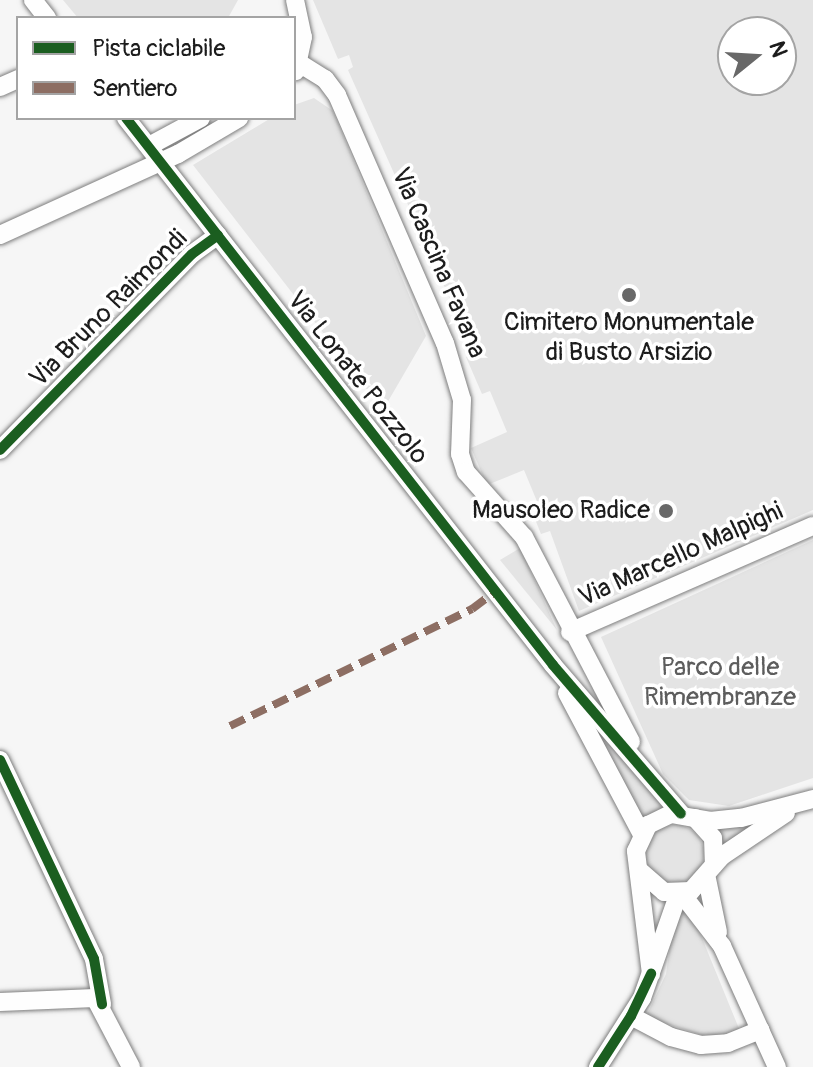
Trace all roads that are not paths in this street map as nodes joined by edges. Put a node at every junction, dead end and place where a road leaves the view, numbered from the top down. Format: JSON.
{"nodes":[{"id":1,"x":33,"y":0,"type":"edge"},
{"id":2,"x":295,"y":0,"type":"edge"},
{"id":3,"x":45,"y":16,"type":"edge"},
{"id":4,"x":296,"y":68,"type":"edge"},
{"id":5,"x":128,"y":120,"type":"edge"},
{"id":6,"x":197,"y":120,"type":"edge"},
{"id":7,"x":235,"y":120,"type":"edge"},
{"id":8,"x":149,"y":146,"type":"junction"},
{"id":9,"x":161,"y":162,"type":"junction"},
{"id":10,"x":0,"y":235,"type":"edge"},
{"id":11,"x":218,"y":235,"type":"junction"},
{"id":12,"x":0,"y":450,"type":"edge"},
{"id":13,"x":813,"y":526,"type":"edge"},
{"id":14,"x":570,"y":632,"type":"junction"},
{"id":15,"x":553,"y":665,"type":"junction"},
{"id":16,"x":0,"y":760,"type":"edge"},
{"id":17,"x":656,"y":788,"type":"junction"},
{"id":18,"x":813,"y":799,"type":"edge"},
{"id":19,"x":791,"y":809,"type":"junction"},
{"id":20,"x":688,"y":816,"type":"junction"},
{"id":21,"x":641,"y":833,"type":"junction"},
{"id":22,"x":640,"y":871,"type":"junction"},
{"id":23,"x":711,"y":872,"type":"junction"},
{"id":24,"x":680,"y":895,"type":"junction"},
{"id":25,"x":722,"y":946,"type":"junction"},
{"id":26,"x":651,"y":974,"type":"junction"},
{"id":27,"x":0,"y":1002,"type":"edge"},
{"id":28,"x":102,"y":1004,"type":"junction"},
{"id":29,"x":631,"y":1016,"type":"junction"},
{"id":30,"x":760,"y":1030,"type":"junction"},
{"id":31,"x":131,"y":1067,"type":"edge"},
{"id":32,"x":598,"y":1067,"type":"edge"},
{"id":33,"x":777,"y":1067,"type":"edge"}],
"edges":[{"from":1,"to":3,"type":"street"},
{"from":2,"to":4,"type":"street","name":"Via Cascina Favana"},
{"from":4,"to":14,"type":"street","name":"Via Cascina Favana"},
{"from":5,"to":8,"type":"street","name":"Via Lonate Pozzolo"},
{"from":6,"to":8,"type":"street"},
{"from":7,"to":9,"type":"street"},
{"from":8,"to":9,"type":"street","name":"Via Lonate Pozzolo"},
{"from":9,"to":10,"type":"street"},
{"from":9,"to":11,"type":"street","name":"Via Lonate Pozzolo"},
{"from":11,"to":12,"type":"street","name":"Via Bruno Raimondi"},
{"from":11,"to":15,"type":"street","name":"Via Lonate Pozzolo"},
{"from":13,"to":14,"type":"street","name":"Via Marcello Malpighi"},
{"from":14,"to":17,"type":"street","name":"Via Cascina Favana"},
{"from":15,"to":17,"type":"street"},
{"from":15,"to":21,"type":"street"},
{"from":16,"to":28,"type":"street"},
{"from":17,"to":20,"type":"street"},
{"from":18,"to":19,"type":"street"},
{"from":19,"to":20,"type":"street"},
{"from":19,"to":23,"type":"street"},
{"from":20,"to":21,"type":"street"},
{"from":20,"to":23,"type":"street"},
{"from":21,"to":22,"type":"street"},
{"from":22,"to":24,"type":"street"},
{"from":22,"to":26,"type":"street"},
{"from":23,"to":24,"type":"street"},
{"from":23,"to":25,"type":"street"},
{"from":24,"to":25,"type":"street"},
{"from":24,"to":26,"type":"street"},
{"from":25,"to":30,"type":"street"},
{"from":26,"to":29,"type":"street"},
{"from":27,"to":28,"type":"street"},
{"from":28,"to":31,"type":"street"},
{"from":29,"to":30,"type":"street"},
{"from":29,"to":32,"type":"street"},
{"from":30,"to":33,"type":"street"}]}
